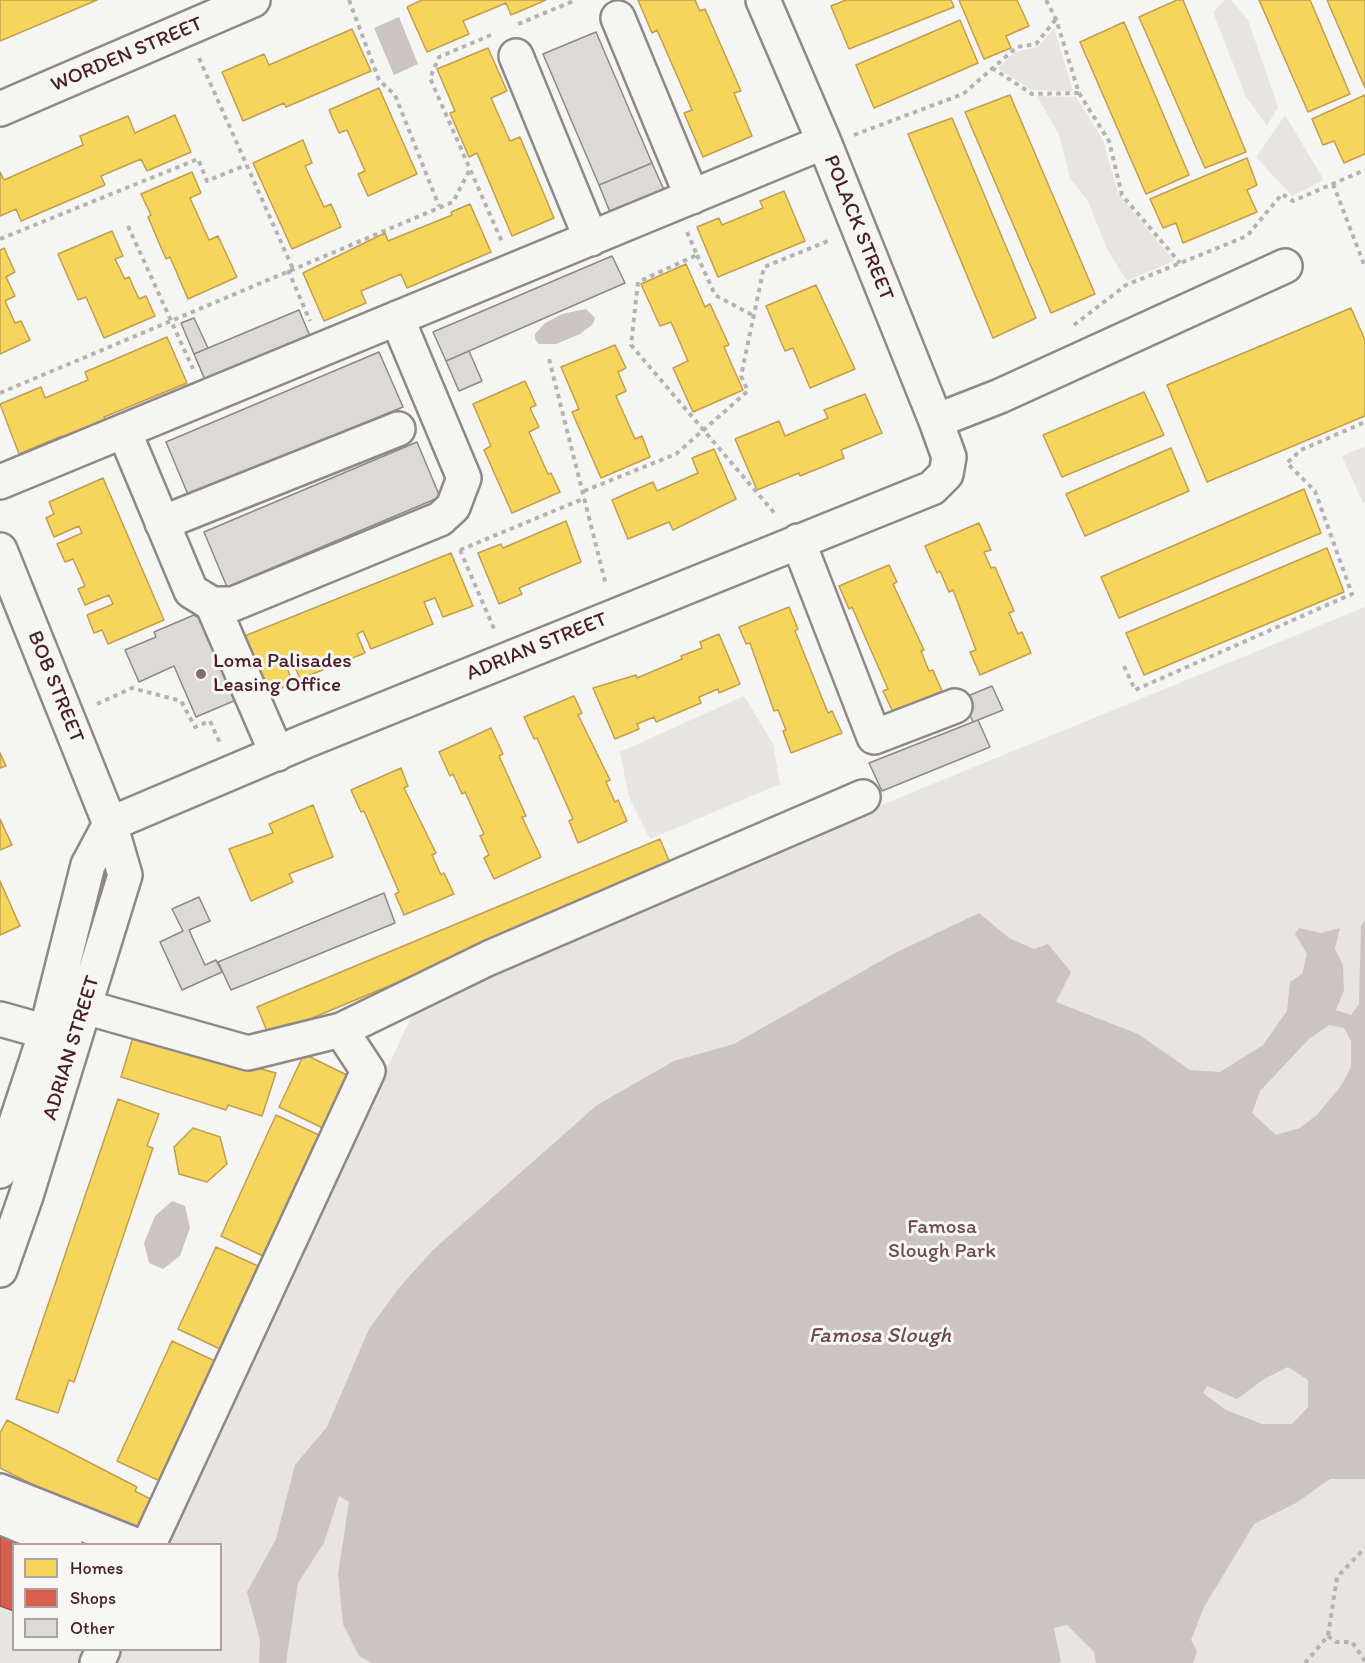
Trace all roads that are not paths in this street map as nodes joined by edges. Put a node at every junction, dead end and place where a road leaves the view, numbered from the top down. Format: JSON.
{"nodes":[{"id":1,"x":253,"y":0,"type":"edge"},
{"id":2,"x":763,"y":0,"type":"edge"},
{"id":3,"x":618,"y":18,"type":"dead end"},
{"id":4,"x":507,"y":39,"type":"road end"},
{"id":5,"x":0,"y":109,"type":"edge"},
{"id":6,"x":838,"y":139,"type":"junction"},
{"id":7,"x":683,"y":200,"type":"junction"},
{"id":8,"x":591,"y":239,"type":"junction"},
{"id":9,"x":1285,"y":266,"type":"dead end"},
{"id":10,"x":397,"y":318,"type":"junction"},
{"id":11,"x":936,"y":421,"type":"junction"},
{"id":12,"x":398,"y":429,"type":"dead end"},
{"id":13,"x":124,"y":431,"type":"junction"},
{"id":14,"x":949,"y":457,"type":"joint"},
{"id":15,"x":0,"y":482,"type":"edge"},
{"id":16,"x":162,"y":523,"type":"junction"},
{"id":17,"x":798,"y":541,"type":"junction"},
{"id":18,"x":0,"y":550,"type":"edge"},
{"id":19,"x":213,"y":603,"type":"junction"},
{"id":20,"x":955,"y":706,"type":"dead end"},
{"id":21,"x":277,"y":754,"type":"junction"},
{"id":22,"x":864,"y":797,"type":"dead end"},
{"id":23,"x":110,"y":824,"type":"junction"},
{"id":24,"x":85,"y":1007,"type":"junction"},
{"id":25,"x":0,"y":1019,"type":"edge"},
{"id":26,"x":341,"y":1030,"type":"junction"},
{"id":27,"x":60,"y":1036,"type":"junction"},
{"id":28,"x":0,"y":1171,"type":"edge"},
{"id":29,"x":0,"y":1270,"type":"edge"},
{"id":30,"x":0,"y":1491,"type":"edge"},
{"id":31,"x":0,"y":1517,"type":"edge"},
{"id":32,"x":61,"y":1543,"type":"edge"},
{"id":33,"x":128,"y":1543,"type":"edge"},
{"id":34,"x":150,"y":1543,"type":"edge"}],
"edges":[{"from":1,"to":5,"type":"street","name":"WORDEN STREET"},
{"from":2,"to":6,"type":"street","name":"POLACK STREET"},
{"from":3,"to":7,"type":"street"},
{"from":4,"to":8,"type":"street"},
{"from":6,"to":7,"type":"street"},
{"from":6,"to":11,"type":"street","name":"POLACK STREET"},
{"from":7,"to":8,"type":"street"},
{"from":8,"to":10,"type":"street"},
{"from":9,"to":11,"type":"street"},
{"from":10,"to":13,"type":"street"},
{"from":10,"to":19,"type":"street"},
{"from":11,"to":14,"type":"street","name":"POLACK STREET"},
{"from":12,"to":16,"type":"street"},
{"from":13,"to":15,"type":"street"},
{"from":13,"to":16,"type":"street"},
{"from":14,"to":17,"type":"street","name":"ADRIAN STREET"},
{"from":16,"to":19,"type":"street"},
{"from":17,"to":20,"type":"street"},
{"from":17,"to":21,"type":"street","name":"ADRIAN STREET"},
{"from":18,"to":23,"type":"street","name":"BOB STREET"},
{"from":19,"to":21,"type":"street"},
{"from":21,"to":23,"type":"street","name":"ADRIAN STREET"},
{"from":22,"to":26,"type":"street"},
{"from":23,"to":24,"type":"street","name":"ADRIAN STREET"},
{"from":23,"to":27,"type":"street","name":"ADRIAN STREET"},
{"from":24,"to":26,"type":"street"},
{"from":24,"to":27,"type":"street","name":"ADRIAN STREET"},
{"from":25,"to":27,"type":"street"},
{"from":26,"to":34,"type":"street"},
{"from":27,"to":28,"type":"street","name":"ADRIAN STREET"},
{"from":27,"to":29,"type":"street","name":"ADRIAN STREET"},
{"from":30,"to":33,"type":"street"},
{"from":31,"to":32,"type":"street"}]}
